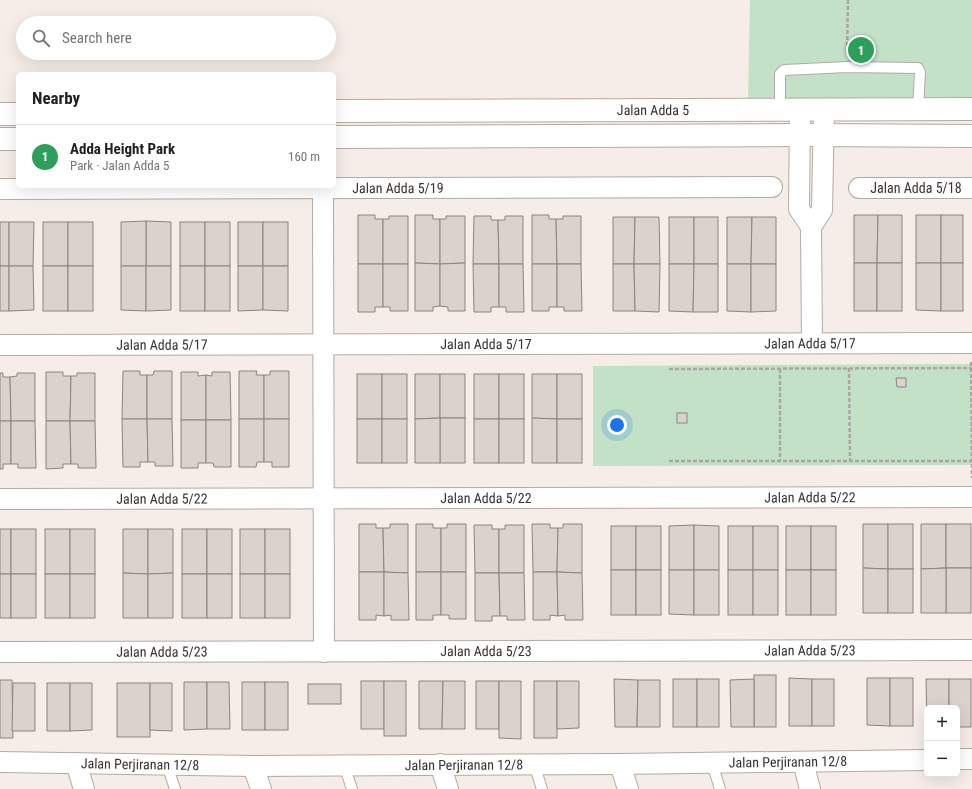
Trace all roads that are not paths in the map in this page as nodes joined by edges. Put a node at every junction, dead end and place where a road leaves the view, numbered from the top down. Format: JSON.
{"nodes":[{"id":1,"x":790,"y":109,"type":"junction"},
{"id":2,"x":824,"y":109,"type":"junction"},
{"id":3,"x":918,"y":109,"type":"junction"},
{"id":4,"x":972,"y":109,"type":"edge"},
{"id":5,"x":336,"y":111,"type":"edge"},
{"id":6,"x":0,"y":114,"type":"edge"},
{"id":7,"x":16,"y":114,"type":"edge"},
{"id":8,"x":799,"y":135,"type":"junction"},
{"id":9,"x":825,"y":135,"type":"junction"},
{"id":10,"x":972,"y":136,"type":"edge"},
{"id":11,"x":336,"y":137,"type":"edge"},
{"id":12,"x":0,"y":139,"type":"edge"},
{"id":13,"x":16,"y":139,"type":"edge"},
{"id":14,"x":772,"y":187,"type":"dead end"},
{"id":15,"x":323,"y":188,"type":"joint"},
{"id":16,"x":336,"y":188,"type":"edge"},
{"id":17,"x":859,"y":188,"type":"dead end"},
{"id":18,"x":972,"y":188,"type":"edge"},
{"id":19,"x":0,"y":189,"type":"edge"},
{"id":20,"x":811,"y":227,"type":"junction"},
{"id":21,"x":971,"y":343,"type":"edge"},
{"id":22,"x":323,"y":344,"type":"junction"},
{"id":23,"x":812,"y":344,"type":"junction"},
{"id":24,"x":0,"y":345,"type":"edge"},
{"id":25,"x":972,"y":497,"type":"edge"},
{"id":26,"x":323,"y":498,"type":"junction"},
{"id":27,"x":0,"y":499,"type":"edge"},
{"id":28,"x":972,"y":650,"type":"edge"},
{"id":29,"x":0,"y":652,"type":"edge"},
{"id":30,"x":324,"y":652,"type":"junction"},
{"id":31,"x":960,"y":759,"type":"edge"},
{"id":32,"x":972,"y":759,"type":"edge"},
{"id":33,"x":924,"y":760,"type":"edge"},
{"id":34,"x":0,"y":762,"type":"edge"},
{"id":35,"x":803,"y":762,"type":"junction"},
{"id":36,"x":76,"y":763,"type":"junction"},
{"id":37,"x":712,"y":763,"type":"junction"},
{"id":38,"x":440,"y":764,"type":"junction"},
{"id":39,"x":534,"y":764,"type":"junction"},
{"id":40,"x":620,"y":764,"type":"junction"},
{"id":41,"x":168,"y":765,"type":"junction"},
{"id":42,"x":344,"y":765,"type":"junction"},
{"id":43,"x":253,"y":766,"type":"junction"},
{"id":44,"x":84,"y":789,"type":"edge"},
{"id":45,"x":175,"y":789,"type":"edge"},
{"id":46,"x":261,"y":789,"type":"edge"},
{"id":47,"x":352,"y":789,"type":"edge"},
{"id":48,"x":448,"y":789,"type":"edge"},
{"id":49,"x":542,"y":789,"type":"edge"},
{"id":50,"x":628,"y":789,"type":"edge"},
{"id":51,"x":720,"y":789,"type":"edge"},
{"id":52,"x":810,"y":789,"type":"edge"}],
"edges":[{"from":1,"to":2,"type":"main road","name":"Jalan Adda 5"},
{"from":1,"to":3,"type":"lane"},
{"from":1,"to":5,"type":"main road","name":"Jalan Adda 5"},
{"from":1,"to":8,"type":"street"},
{"from":2,"to":3,"type":"main road","name":"Jalan Adda 5"},
{"from":2,"to":9,"type":"street"},
{"from":3,"to":4,"type":"main road","name":"Jalan Adda 5"},
{"from":6,"to":7,"type":"main road"},
{"from":8,"to":9,"type":"main road","name":"Jalan Adda 5"},
{"from":8,"to":11,"type":"main road","name":"Jalan Adda 5"},
{"from":8,"to":20,"type":"street"},
{"from":9,"to":10,"type":"main road","name":"Jalan Adda 5"},
{"from":9,"to":20,"type":"street"},
{"from":12,"to":13,"type":"main road"},
{"from":14,"to":16,"type":"street","name":"Jalan Adda 5/19"},
{"from":15,"to":19,"type":"street","name":"Jalan Adda 5/19"},
{"from":15,"to":22,"type":"street"},
{"from":17,"to":18,"type":"street","name":"Jalan Adda 5/18"},
{"from":20,"to":23,"type":"street"},
{"from":21,"to":23,"type":"street","name":"Jalan Adda 5/17"},
{"from":22,"to":23,"type":"street","name":"Jalan Adda 5/17"},
{"from":22,"to":24,"type":"street","name":"Jalan Adda 5/17"},
{"from":22,"to":26,"type":"street"},
{"from":25,"to":26,"type":"street","name":"Jalan Adda 5/22"},
{"from":26,"to":27,"type":"street","name":"Jalan Adda 5/22"},
{"from":26,"to":30,"type":"street"},
{"from":28,"to":30,"type":"street","name":"Jalan Adda 5/23"},
{"from":29,"to":30,"type":"street","name":"Jalan Adda 5/23"},
{"from":31,"to":32,"type":"street"},
{"from":33,"to":35,"type":"street","name":"Jalan Perjiranan 12/8"},
{"from":34,"to":36,"type":"street","name":"Jalan Perjiranan 12/8"},
{"from":35,"to":37,"type":"street","name":"Jalan Perjiranan 12/8"},
{"from":35,"to":52,"type":"street"},
{"from":36,"to":41,"type":"street","name":"Jalan Perjiranan 12/8"},
{"from":36,"to":44,"type":"street"},
{"from":37,"to":40,"type":"street","name":"Jalan Perjiranan 12/8"},
{"from":37,"to":51,"type":"lane"},
{"from":38,"to":39,"type":"street","name":"Jalan Perjiranan 12/8"},
{"from":38,"to":42,"type":"street","name":"Jalan Perjiranan 12/8"},
{"from":38,"to":48,"type":"street"},
{"from":39,"to":40,"type":"street","name":"Jalan Perjiranan 12/8"},
{"from":39,"to":49,"type":"lane"},
{"from":40,"to":50,"type":"street"},
{"from":41,"to":43,"type":"street","name":"Jalan Perjiranan 12/8"},
{"from":41,"to":45,"type":"lane"},
{"from":42,"to":43,"type":"street","name":"Jalan Perjiranan 12/8"},
{"from":42,"to":47,"type":"lane"},
{"from":43,"to":46,"type":"street"}]}
